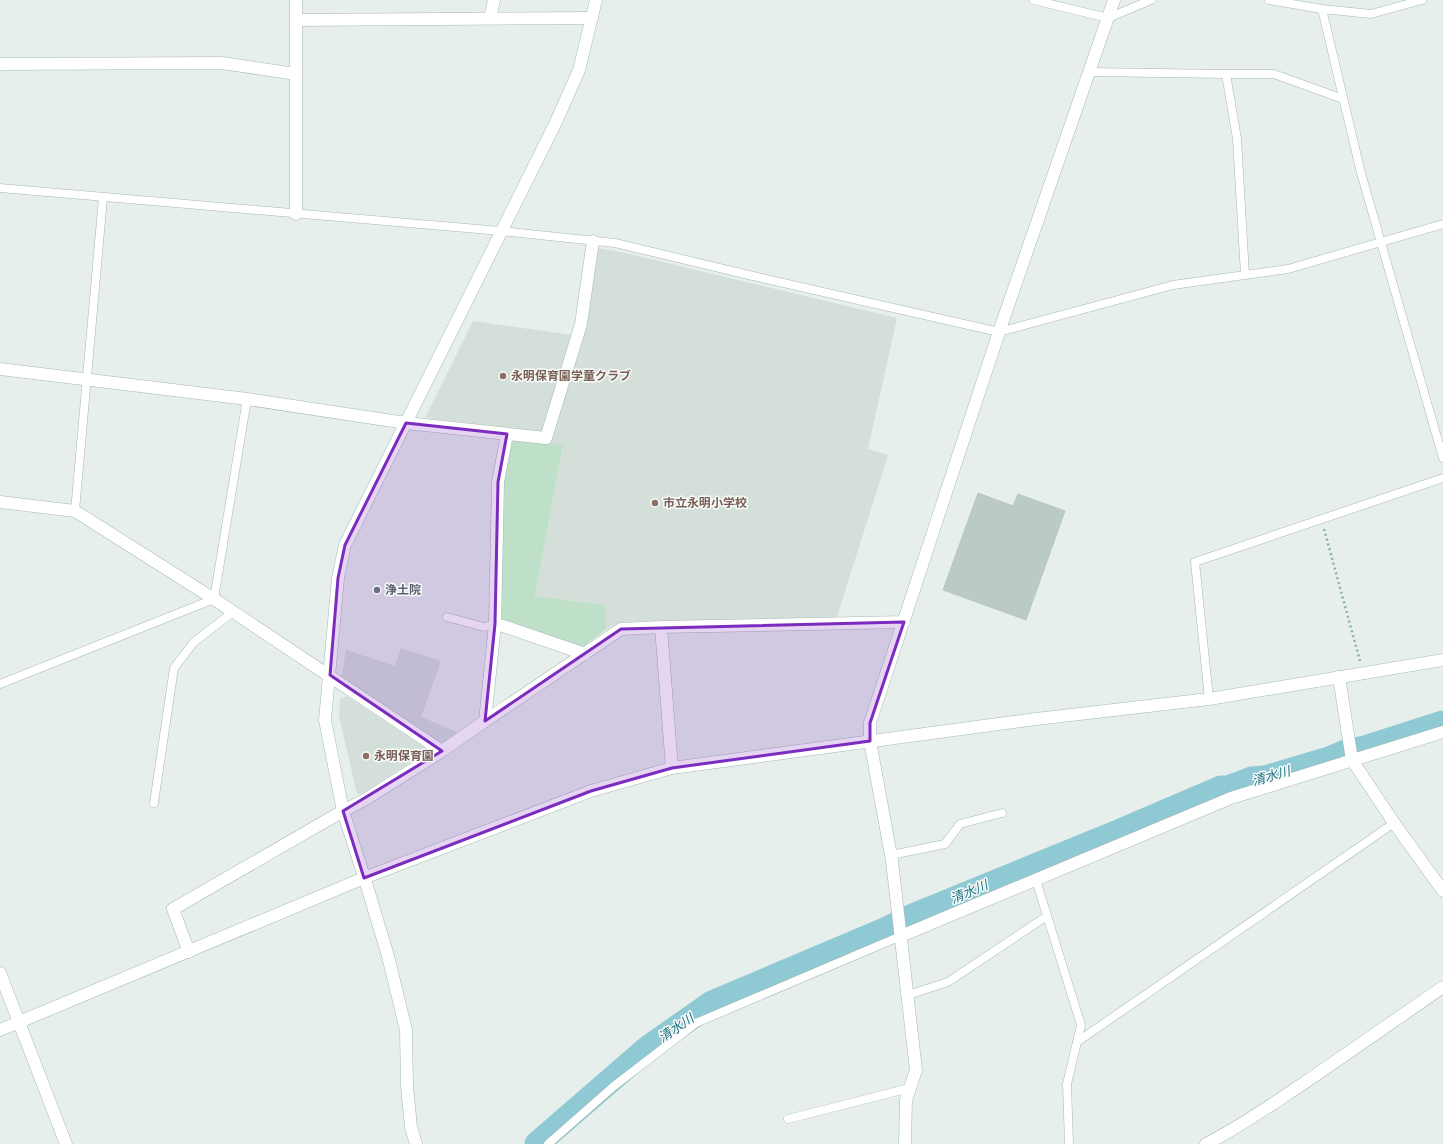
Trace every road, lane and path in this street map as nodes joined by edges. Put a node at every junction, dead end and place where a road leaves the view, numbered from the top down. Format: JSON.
{"nodes":[{"id":1,"x":296,"y":0,"type":"edge"},
{"id":2,"x":494,"y":0,"type":"edge"},
{"id":3,"x":596,"y":0,"type":"edge"},
{"id":4,"x":1034,"y":0,"type":"edge"},
{"id":5,"x":1114,"y":0,"type":"edge"},
{"id":6,"x":1151,"y":0,"type":"edge"},
{"id":7,"x":1268,"y":0,"type":"edge"},
{"id":8,"x":1422,"y":0,"type":"edge"},
{"id":9,"x":1322,"y":9,"type":"junction"},
{"id":10,"x":592,"y":18,"type":"junction"},
{"id":11,"x":1108,"y":18,"type":"junction"},
{"id":12,"x":490,"y":19,"type":"junction"},
{"id":13,"x":296,"y":20,"type":"junction"},
{"id":14,"x":0,"y":64,"type":"edge"},
{"id":15,"x":1089,"y":72,"type":"junction"},
{"id":16,"x":296,"y":74,"type":"junction"},
{"id":17,"x":1226,"y":74,"type":"junction"},
{"id":18,"x":1343,"y":99,"type":"junction"},
{"id":19,"x":0,"y":188,"type":"edge"},
{"id":20,"x":103,"y":198,"type":"junction"},
{"id":21,"x":296,"y":214,"type":"junction"},
{"id":22,"x":1443,"y":224,"type":"edge"},
{"id":23,"x":502,"y":231,"type":"junction"},
{"id":24,"x":593,"y":240,"type":"junction"},
{"id":25,"x":1381,"y":242,"type":"junction"},
{"id":26,"x":1245,"y":275,"type":"junction"},
{"id":27,"x":999,"y":332,"type":"junction"},
{"id":28,"x":0,"y":369,"type":"edge"},
{"id":29,"x":86,"y":379,"type":"junction"},
{"id":30,"x":247,"y":399,"type":"junction"},
{"id":31,"x":406,"y":423,"type":"junction"},
{"id":32,"x":507,"y":434,"type":"junction"},
{"id":33,"x":1443,"y":458,"type":"edge"},
{"id":34,"x":1443,"y":478,"type":"edge"},
{"id":35,"x":0,"y":502,"type":"edge"},
{"id":36,"x":75,"y":511,"type":"junction"},
{"id":37,"x":1321,"y":519,"type":"junction"},
{"id":38,"x":214,"y":599,"type":"junction"},
{"id":39,"x":233,"y":612,"type":"junction"},
{"id":40,"x":447,"y":617,"type":"dead end"},
{"id":41,"x":904,"y":622,"type":"junction"},
{"id":42,"x":495,"y":624,"type":"junction"},
{"id":43,"x":661,"y":627,"type":"junction"},
{"id":44,"x":585,"y":654,"type":"junction"},
{"id":45,"x":1443,"y":660,"type":"edge"},
{"id":46,"x":1363,"y":673,"type":"junction"},
{"id":47,"x":330,"y":675,"type":"junction"},
{"id":48,"x":1339,"y":677,"type":"junction"},
{"id":49,"x":0,"y":684,"type":"edge"},
{"id":50,"x":1209,"y":699,"type":"junction"},
{"id":51,"x":485,"y":721,"type":"junction"},
{"id":52,"x":1443,"y":732,"type":"edge"},
{"id":53,"x":870,"y":741,"type":"junction"},
{"id":54,"x":442,"y":751,"type":"junction"},
{"id":55,"x":1352,"y":760,"type":"junction"},
{"id":56,"x":672,"y":768,"type":"junction"},
{"id":57,"x":154,"y":803,"type":"dead end"},
{"id":58,"x":343,"y":811,"type":"junction"},
{"id":59,"x":1002,"y":813,"type":"dead end"},
{"id":60,"x":1394,"y":822,"type":"junction"},
{"id":61,"x":891,"y":855,"type":"junction"},
{"id":62,"x":365,"y":880,"type":"junction"},
{"id":63,"x":1036,"y":880,"type":"junction"},
{"id":64,"x":1443,"y":891,"type":"edge"},
{"id":65,"x":1047,"y":916,"type":"junction"},
{"id":66,"x":901,"y":936,"type":"junction"},
{"id":67,"x":189,"y":952,"type":"junction"},
{"id":68,"x":0,"y":972,"type":"edge"},
{"id":69,"x":1443,"y":986,"type":"edge"},
{"id":70,"x":908,"y":995,"type":"junction"},
{"id":71,"x":20,"y":1023,"type":"junction"},
{"id":72,"x":0,"y":1030,"type":"edge"},
{"id":73,"x":1077,"y":1042,"type":"junction"},
{"id":74,"x":910,"y":1088,"type":"junction"},
{"id":75,"x":788,"y":1119,"type":"dead end"},
{"id":76,"x":66,"y":1144,"type":"edge"},
{"id":77,"x":416,"y":1144,"type":"edge"},
{"id":78,"x":548,"y":1144,"type":"edge"},
{"id":79,"x":905,"y":1144,"type":"edge"},
{"id":80,"x":1069,"y":1144,"type":"edge"},
{"id":81,"x":1206,"y":1144,"type":"edge"}],
"edges":[{"from":1,"to":13,"type":"street"},
{"from":2,"to":12,"type":"street"},
{"from":3,"to":10,"type":"street"},
{"from":4,"to":11,"type":"lane"},
{"from":5,"to":11,"type":"street"},
{"from":6,"to":11,"type":"lane"},
{"from":7,"to":9,"type":"lane"},
{"from":8,"to":9,"type":"lane"},
{"from":9,"to":18,"type":"lane"},
{"from":10,"to":12,"type":"street"},
{"from":10,"to":23,"type":"street"},
{"from":11,"to":15,"type":"street"},
{"from":12,"to":13,"type":"street"},
{"from":13,"to":16,"type":"street"},
{"from":14,"to":16,"type":"street"},
{"from":15,"to":17,"type":"lane"},
{"from":15,"to":27,"type":"street"},
{"from":16,"to":21,"type":"street"},
{"from":17,"to":18,"type":"lane"},
{"from":17,"to":26,"type":"lane"},
{"from":18,"to":25,"type":"lane"},
{"from":19,"to":20,"type":"lane"},
{"from":20,"to":21,"type":"lane"},
{"from":20,"to":29,"type":"lane"},
{"from":21,"to":23,"type":"lane"},
{"from":22,"to":25,"type":"lane"},
{"from":23,"to":24,"type":"lane"},
{"from":23,"to":31,"type":"street"},
{"from":24,"to":27,"type":"lane"},
{"from":24,"to":32,"type":"street"},
{"from":25,"to":26,"type":"lane"},
{"from":25,"to":33,"type":"lane"},
{"from":26,"to":27,"type":"lane"},
{"from":27,"to":41,"type":"street"},
{"from":28,"to":29,"type":"street"},
{"from":29,"to":30,"type":"street"},
{"from":29,"to":36,"type":"lane"},
{"from":30,"to":31,"type":"street"},
{"from":30,"to":38,"type":"lane"},
{"from":31,"to":32,"type":"street"},
{"from":31,"to":47,"type":"street"},
{"from":32,"to":42,"type":"street"},
{"from":34,"to":37,"type":"lane"},
{"from":35,"to":36,"type":"street"},
{"from":36,"to":38,"type":"street"},
{"from":37,"to":46,"type":"path"},
{"from":37,"to":50,"type":"lane"},
{"from":38,"to":39,"type":"street"},
{"from":38,"to":49,"type":"lane"},
{"from":39,"to":47,"type":"street"},
{"from":39,"to":57,"type":"lane"},
{"from":40,"to":42,"type":"lane"},
{"from":41,"to":43,"type":"street"},
{"from":41,"to":53,"type":"street"},
{"from":42,"to":44,"type":"street"},
{"from":42,"to":51,"type":"street"},
{"from":43,"to":44,"type":"street"},
{"from":43,"to":56,"type":"street"},
{"from":44,"to":51,"type":"street"},
{"from":45,"to":46,"type":"street"},
{"from":46,"to":48,"type":"street"},
{"from":47,"to":54,"type":"street"},
{"from":47,"to":58,"type":"street"},
{"from":48,"to":50,"type":"street"},
{"from":48,"to":55,"type":"street"},
{"from":50,"to":53,"type":"street"},
{"from":51,"to":54,"type":"street"},
{"from":52,"to":55,"type":"street"},
{"from":53,"to":56,"type":"street"},
{"from":53,"to":61,"type":"street"},
{"from":54,"to":58,"type":"street"},
{"from":55,"to":60,"type":"street"},
{"from":55,"to":63,"type":"street"},
{"from":56,"to":62,"type":"street"},
{"from":58,"to":62,"type":"street"},
{"from":58,"to":67,"type":"street"},
{"from":59,"to":61,"type":"lane"},
{"from":60,"to":64,"type":"street"},
{"from":60,"to":73,"type":"lane"},
{"from":61,"to":66,"type":"street"},
{"from":62,"to":67,"type":"street"},
{"from":62,"to":77,"type":"street"},
{"from":63,"to":65,"type":"lane"},
{"from":63,"to":66,"type":"street"},
{"from":65,"to":70,"type":"lane"},
{"from":65,"to":73,"type":"lane"},
{"from":66,"to":70,"type":"street"},
{"from":66,"to":78,"type":"lane"},
{"from":67,"to":71,"type":"street"},
{"from":68,"to":71,"type":"street"},
{"from":69,"to":81,"type":"street"},
{"from":70,"to":74,"type":"street"},
{"from":71,"to":72,"type":"street"},
{"from":71,"to":76,"type":"street"},
{"from":73,"to":80,"type":"lane"},
{"from":74,"to":75,"type":"lane"},
{"from":74,"to":79,"type":"street"}]}
